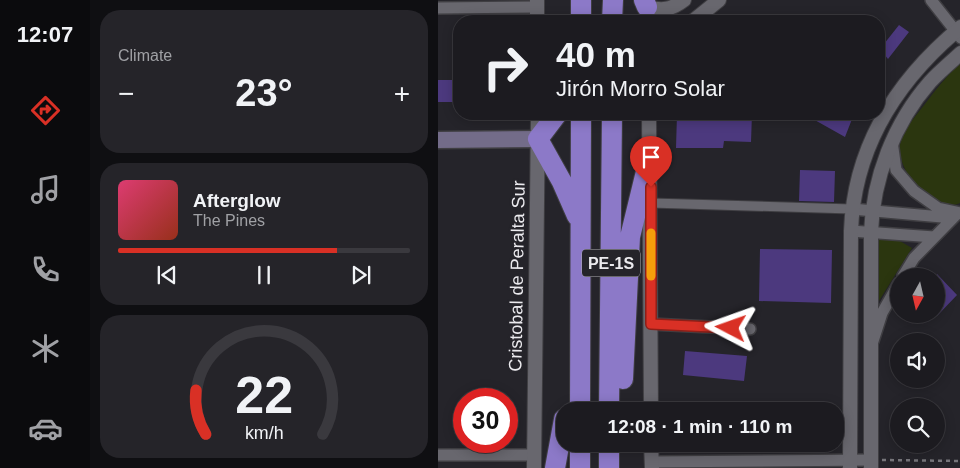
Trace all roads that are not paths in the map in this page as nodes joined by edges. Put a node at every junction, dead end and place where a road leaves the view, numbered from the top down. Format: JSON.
{"nodes":[{"id":1,"x":581,"y":0,"type":"edge"},
{"id":2,"x":613,"y":0,"type":"edge"},
{"id":3,"x":720,"y":0,"type":"edge"},
{"id":4,"x":931,"y":0,"type":"edge"},
{"id":5,"x":680,"y":3,"type":"edge"},
{"id":6,"x":646,"y":7,"type":"edge"},
{"id":7,"x":438,"y":8,"type":"edge"},
{"id":8,"x":537,"y":10,"type":"edge"},
{"id":9,"x":581,"y":15,"type":"edge"},
{"id":10,"x":612,"y":15,"type":"edge"},
{"id":11,"x":669,"y":15,"type":"edge"},
{"id":12,"x":700,"y":15,"type":"edge"},
{"id":13,"x":959,"y":32,"type":"edge"},
{"id":14,"x":960,"y":53,"type":"edge"},
{"id":15,"x":885,"y":112,"type":"edge"},
{"id":16,"x":538,"y":120,"type":"edge"},
{"id":17,"x":552,"y":120,"type":"edge"},
{"id":18,"x":581,"y":120,"type":"edge"},
{"id":19,"x":612,"y":120,"type":"edge"},
{"id":20,"x":649,"y":120,"type":"edge"},
{"id":21,"x":881,"y":120,"type":"edge"},
{"id":22,"x":538,"y":139,"type":"junction"},
{"id":23,"x":438,"y":140,"type":"edge"},
{"id":24,"x":892,"y":141,"type":"junction"},
{"id":25,"x":650,"y":155,"type":"junction"},
{"id":26,"x":651,"y":203,"type":"junction"},
{"id":27,"x":852,"y":209,"type":"junction"},
{"id":28,"x":872,"y":210,"type":"junction"},
{"id":29,"x":958,"y":214,"type":"edge"},
{"id":30,"x":581,"y":222,"type":"junction"},
{"id":31,"x":851,"y":230,"type":"junction"},
{"id":32,"x":871,"y":232,"type":"junction"},
{"id":33,"x":934,"y":237,"type":"junction"},
{"id":34,"x":908,"y":268,"type":"edge"},
{"id":35,"x":890,"y":299,"type":"edge"},
{"id":36,"x":651,"y":324,"type":"junction"},
{"id":37,"x":750,"y":330,"type":"dead end"},
{"id":38,"x":871,"y":350,"type":"junction"},
{"id":39,"x":580,"y":370,"type":"junction"},
{"id":40,"x":570,"y":402,"type":"edge"},
{"id":41,"x":580,"y":402,"type":"edge"},
{"id":42,"x":610,"y":402,"type":"edge"},
{"id":43,"x":622,"y":402,"type":"edge"},
{"id":44,"x":651,"y":402,"type":"edge"},
{"id":45,"x":558,"y":452,"type":"edge"},
{"id":46,"x":580,"y":452,"type":"edge"},
{"id":47,"x":652,"y":452,"type":"edge"},
{"id":48,"x":438,"y":455,"type":"edge"},
{"id":49,"x":533,"y":462,"type":"edge"},
{"id":50,"x":850,"y":464,"type":"edge"},
{"id":51,"x":871,"y":464,"type":"edge"},
{"id":52,"x":652,"y":465,"type":"edge"},
{"id":53,"x":555,"y":468,"type":"edge"},
{"id":54,"x":580,"y":468,"type":"edge"}],
"edges":[{"from":1,"to":9,"type":"highway"},
{"from":2,"to":10,"type":"highway"},
{"from":3,"to":12,"type":"street"},
{"from":4,"to":13,"type":"street"},
{"from":5,"to":6,"type":"street"},
{"from":5,"to":11,"type":"street"},
{"from":7,"to":8,"type":"street"},
{"from":13,"to":15,"type":"street"},
{"from":14,"to":24,"type":"street"},
{"from":16,"to":22,"type":"street","name":"Cristobal de Peralta Sur"},
{"from":17,"to":22,"type":"highway"},
{"from":18,"to":30,"type":"highway","number":"PE-1S"},
{"from":19,"to":42,"type":"highway","number":"PE-1S"},
{"from":20,"to":25,"type":"street"},
{"from":21,"to":27,"type":"street"},
{"from":22,"to":23,"type":"main road"},
{"from":22,"to":30,"type":"highway"},
{"from":22,"to":49,"type":"street","name":"Cristobal de Peralta Sur"},
{"from":24,"to":28,"type":"street"},
{"from":24,"to":29,"type":"street"},
{"from":25,"to":26,"type":"street"},
{"from":25,"to":43,"type":"highway"},
{"from":26,"to":27,"type":"street"},
{"from":26,"to":36,"type":"street"},
{"from":27,"to":28,"type":"street"},
{"from":27,"to":31,"type":"street"},
{"from":28,"to":29,"type":"street"},
{"from":28,"to":32,"type":"street"},
{"from":29,"to":33,"type":"street"},
{"from":30,"to":39,"type":"highway","number":"PE-1S"},
{"from":31,"to":32,"type":"street"},
{"from":31,"to":50,"type":"street"},
{"from":32,"to":33,"type":"street"},
{"from":32,"to":38,"type":"street"},
{"from":33,"to":34,"type":"street"},
{"from":35,"to":38,"type":"street"},
{"from":36,"to":37,"type":"street"},
{"from":36,"to":44,"type":"street"},
{"from":38,"to":51,"type":"street"},
{"from":39,"to":40,"type":"highway"},
{"from":39,"to":41,"type":"highway","number":"PE-1S"},
{"from":45,"to":53,"type":"highway"},
{"from":46,"to":54,"type":"highway"},
{"from":47,"to":52,"type":"street"},
{"from":48,"to":49,"type":"street"},
{"from":50,"to":51,"type":"street"},
{"from":50,"to":52,"type":"street"}]}
